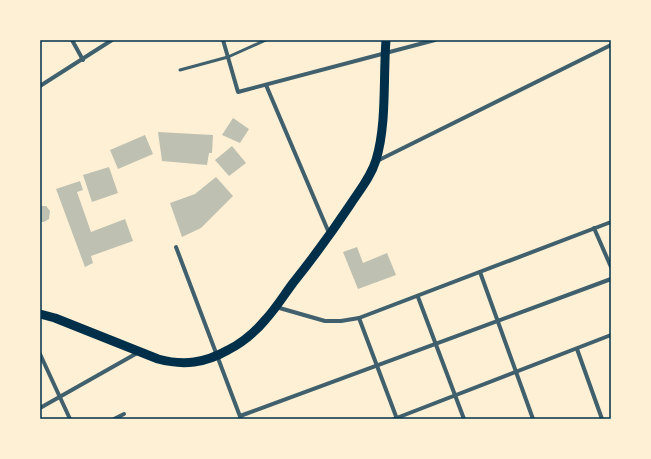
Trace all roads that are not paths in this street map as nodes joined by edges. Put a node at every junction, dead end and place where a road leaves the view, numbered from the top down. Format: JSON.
{"nodes":[{"id":1,"x":72,"y":40,"type":"edge"},
{"id":2,"x":112,"y":40,"type":"edge"},
{"id":3,"x":223,"y":40,"type":"edge"},
{"id":4,"x":266,"y":40,"type":"edge"},
{"id":5,"x":386,"y":40,"type":"edge"},
{"id":6,"x":435,"y":40,"type":"edge"},
{"id":7,"x":611,"y":45,"type":"edge"},
{"id":8,"x":385,"y":54,"type":"junction"},
{"id":9,"x":228,"y":57,"type":"junction"},
{"id":10,"x":83,"y":60,"type":"junction"},
{"id":11,"x":180,"y":70,"type":"dead end"},
{"id":12,"x":266,"y":85,"type":"junction"},
{"id":13,"x":40,"y":86,"type":"edge"},
{"id":14,"x":376,"y":162,"type":"junction"},
{"id":15,"x":611,"y":222,"type":"edge"},
{"id":16,"x":594,"y":228,"type":"junction"},
{"id":17,"x":330,"y":236,"type":"junction"},
{"id":18,"x":176,"y":247,"type":"dead end"},
{"id":19,"x":611,"y":267,"type":"edge"},
{"id":20,"x":480,"y":272,"type":"junction"},
{"id":21,"x":611,"y":280,"type":"edge"},
{"id":22,"x":418,"y":297,"type":"junction"},
{"id":23,"x":276,"y":306,"type":"junction"},
{"id":24,"x":40,"y":314,"type":"edge"},
{"id":25,"x":359,"y":318,"type":"junction"},
{"id":26,"x":497,"y":321,"type":"junction"},
{"id":27,"x":611,"y":335,"type":"edge"},
{"id":28,"x":436,"y":344,"type":"junction"},
{"id":29,"x":577,"y":349,"type":"junction"},
{"id":30,"x":141,"y":351,"type":"junction"},
{"id":31,"x":40,"y":354,"type":"edge"},
{"id":32,"x":217,"y":356,"type":"junction"},
{"id":33,"x":377,"y":365,"type":"junction"},
{"id":34,"x":515,"y":371,"type":"junction"},
{"id":35,"x":456,"y":396,"type":"junction"},
{"id":36,"x":60,"y":398,"type":"junction"},
{"id":37,"x":40,"y":408,"type":"edge"},
{"id":38,"x":124,"y":414,"type":"dead end"},
{"id":39,"x":241,"y":417,"type":"edge"},
{"id":40,"x":70,"y":419,"type":"edge"},
{"id":41,"x":114,"y":419,"type":"edge"},
{"id":42,"x":396,"y":419,"type":"edge"},
{"id":43,"x":464,"y":419,"type":"edge"},
{"id":44,"x":532,"y":419,"type":"edge"},
{"id":45,"x":602,"y":419,"type":"edge"}],
"edges":[{"from":1,"to":10,"type":"street"},
{"from":2,"to":10,"type":"street"},
{"from":3,"to":9,"type":"street"},
{"from":4,"to":9,"type":"lane"},
{"from":5,"to":8,"type":"highway"},
{"from":6,"to":8,"type":"street"},
{"from":7,"to":14,"type":"street"},
{"from":8,"to":12,"type":"street"},
{"from":8,"to":14,"type":"highway"},
{"from":9,"to":11,"type":"lane"},
{"from":9,"to":12,"type":"street"},
{"from":10,"to":13,"type":"street"},
{"from":12,"to":17,"type":"street"},
{"from":14,"to":17,"type":"highway"},
{"from":15,"to":16,"type":"street"},
{"from":16,"to":19,"type":"street"},
{"from":16,"to":20,"type":"street"},
{"from":17,"to":23,"type":"highway"},
{"from":18,"to":32,"type":"street"},
{"from":20,"to":22,"type":"street"},
{"from":20,"to":26,"type":"street"},
{"from":21,"to":26,"type":"street"},
{"from":22,"to":25,"type":"street"},
{"from":22,"to":28,"type":"street"},
{"from":23,"to":25,"type":"street"},
{"from":23,"to":32,"type":"highway"},
{"from":24,"to":30,"type":"highway"},
{"from":25,"to":33,"type":"street"},
{"from":26,"to":28,"type":"street"},
{"from":26,"to":34,"type":"street"},
{"from":27,"to":29,"type":"street"},
{"from":28,"to":33,"type":"street"},
{"from":28,"to":35,"type":"street"},
{"from":29,"to":34,"type":"street"},
{"from":29,"to":45,"type":"street"},
{"from":30,"to":32,"type":"highway"},
{"from":30,"to":36,"type":"street"},
{"from":31,"to":36,"type":"street"},
{"from":32,"to":39,"type":"street"},
{"from":33,"to":39,"type":"street"},
{"from":33,"to":42,"type":"street"},
{"from":34,"to":35,"type":"street"},
{"from":34,"to":44,"type":"street"},
{"from":35,"to":42,"type":"street"},
{"from":35,"to":43,"type":"street"},
{"from":36,"to":37,"type":"street"},
{"from":36,"to":40,"type":"street"},
{"from":38,"to":41,"type":"street"}]}
